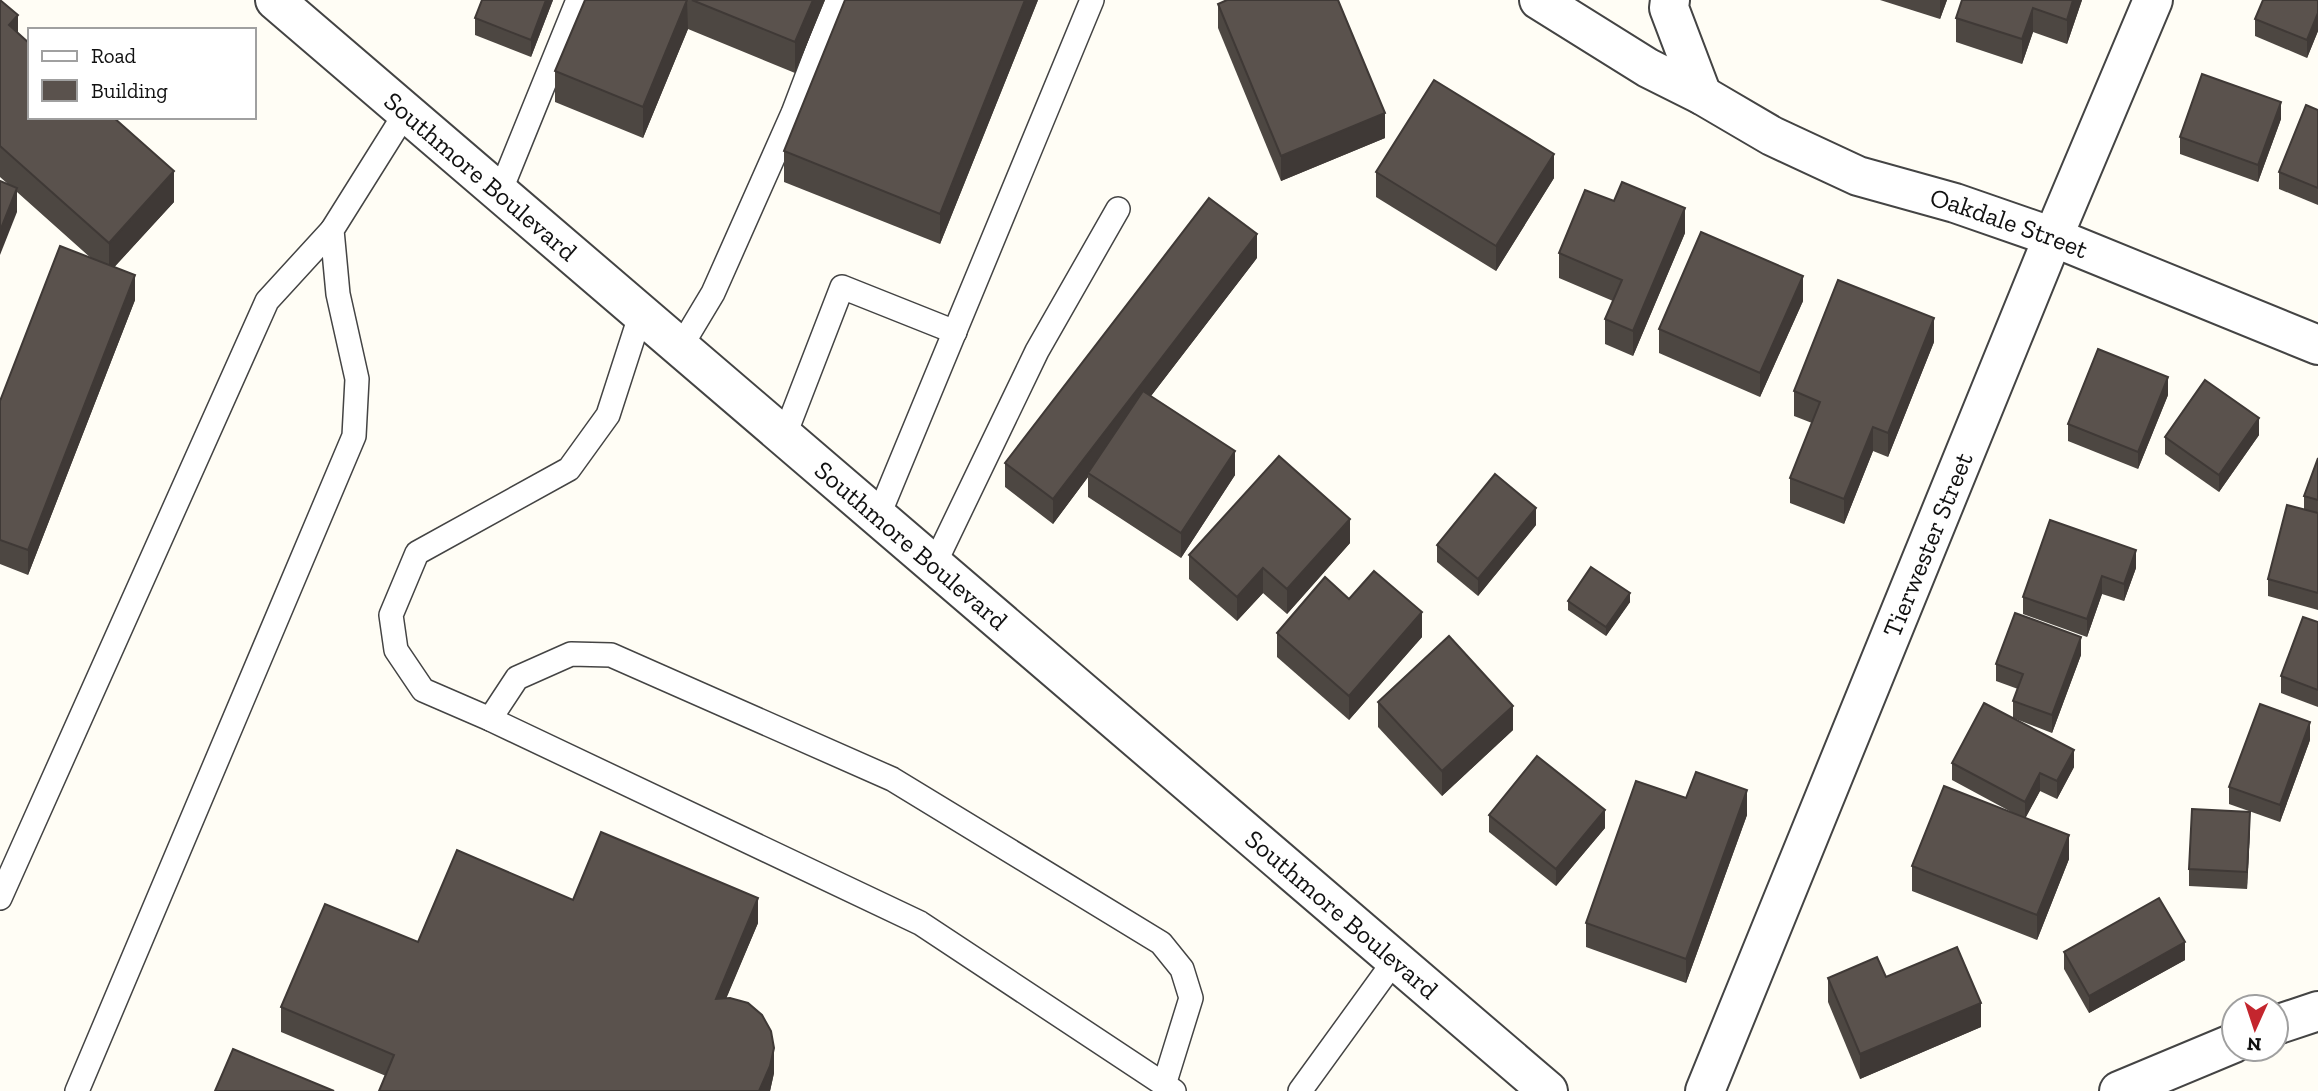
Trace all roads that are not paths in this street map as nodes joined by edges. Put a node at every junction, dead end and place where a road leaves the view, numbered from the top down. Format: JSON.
{"nodes":[{"id":1,"x":578,"y":0,"type":"edge"},
{"id":2,"x":836,"y":0,"type":"edge"},
{"id":3,"x":1091,"y":0,"type":"edge"},
{"id":4,"x":1539,"y":0,"type":"edge"},
{"id":5,"x":1670,"y":0,"type":"edge"},
{"id":6,"x":2153,"y":0,"type":"edge"},
{"id":7,"x":289,"y":5,"type":"edge"},
{"id":8,"x":1702,"y":95,"type":"junction"},
{"id":9,"x":406,"y":112,"type":"junction"},
{"id":10,"x":500,"y":192,"type":"junction"},
{"id":11,"x":1118,"y":209,"type":"dead end"},
{"id":12,"x":332,"y":230,"type":"junction"},
{"id":13,"x":2053,"y":237,"type":"junction"},
{"id":14,"x":641,"y":313,"type":"junction"},
{"id":15,"x":955,"y":332,"type":"junction"},
{"id":16,"x":2318,"y":345,"type":"edge"},
{"id":17,"x":680,"y":348,"type":"junction"},
{"id":18,"x":784,"y":437,"type":"junction"},
{"id":19,"x":878,"y":517,"type":"junction"},
{"id":20,"x":934,"y":565,"type":"junction"},
{"id":21,"x":490,"y":719,"type":"junction"},
{"id":22,"x":0,"y":898,"type":"edge"},
{"id":23,"x":1395,"y":960,"type":"junction"},
{"id":24,"x":2318,"y":1011,"type":"edge"},
{"id":25,"x":2290,"y":1020,"type":"edge"},
{"id":26,"x":2220,"y":1049,"type":"edge"},
{"id":27,"x":1169,"y":1088,"type":"edge"},
{"id":28,"x":77,"y":1091,"type":"edge"},
{"id":29,"x":1300,"y":1091,"type":"edge"},
{"id":30,"x":1549,"y":1091,"type":"edge"},
{"id":31,"x":1705,"y":1091,"type":"edge"},
{"id":32,"x":2119,"y":1091,"type":"edge"}],
"edges":[{"from":1,"to":10,"type":"lane"},
{"from":2,"to":17,"type":"lane"},
{"from":3,"to":15,"type":"lane"},
{"from":4,"to":8,"type":"street","name":"Oakdale Street"},
{"from":5,"to":8,"type":"street"},
{"from":6,"to":13,"type":"street","name":"Tierwester Street"},
{"from":7,"to":9,"type":"street","name":"Southmore Boulevard"},
{"from":8,"to":13,"type":"street","name":"Oakdale Street"},
{"from":9,"to":10,"type":"street","name":"Southmore Boulevard"},
{"from":9,"to":12,"type":"lane"},
{"from":10,"to":14,"type":"street","name":"Southmore Boulevard"},
{"from":11,"to":20,"type":"lane"},
{"from":12,"to":22,"type":"lane"},
{"from":12,"to":28,"type":"lane"},
{"from":13,"to":16,"type":"street","name":"Oakdale Street"},
{"from":13,"to":31,"type":"street","name":"Tierwester Street"},
{"from":14,"to":17,"type":"street","name":"Southmore Boulevard"},
{"from":14,"to":21,"type":"lane"},
{"from":15,"to":18,"type":"lane"},
{"from":15,"to":19,"type":"lane"},
{"from":17,"to":18,"type":"street","name":"Southmore Boulevard"},
{"from":18,"to":19,"type":"street","name":"Southmore Boulevard"},
{"from":19,"to":20,"type":"street","name":"Southmore Boulevard"},
{"from":20,"to":23,"type":"street","name":"Southmore Boulevard"},
{"from":21,"to":27,"type":"lane"},
{"from":21,"to":27,"type":"lane"},
{"from":23,"to":29,"type":"lane"},
{"from":23,"to":30,"type":"street","name":"Southmore Boulevard"},
{"from":24,"to":25,"type":"street"},
{"from":26,"to":32,"type":"street"}]}
